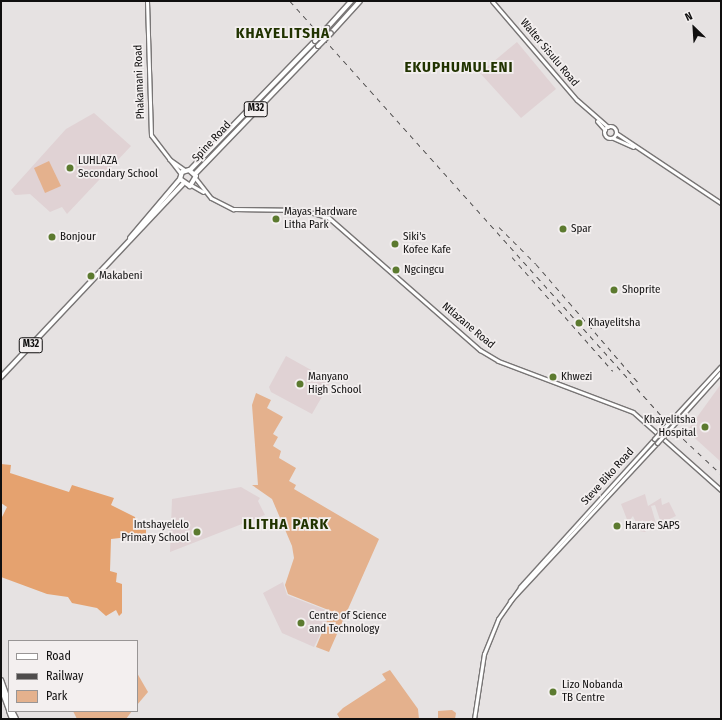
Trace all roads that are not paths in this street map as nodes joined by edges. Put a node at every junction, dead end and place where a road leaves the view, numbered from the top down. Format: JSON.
{"nodes":[{"id":1,"x":147,"y":1,"type":"edge"},
{"id":2,"x":351,"y":1,"type":"edge"},
{"id":3,"x":360,"y":1,"type":"edge"},
{"id":4,"x":492,"y":1,"type":"edge"},
{"id":5,"x":593,"y":116,"type":"junction"},
{"id":6,"x":608,"y":127,"type":"junction"},
{"id":7,"x":605,"y":130,"type":"junction"},
{"id":8,"x":616,"y":133,"type":"junction"},
{"id":9,"x":613,"y":138,"type":"junction"},
{"id":10,"x":633,"y":146,"type":"junction"},
{"id":11,"x":166,"y":157,"type":"junction"},
{"id":12,"x":187,"y":170,"type":"junction"},
{"id":13,"x":181,"y":174,"type":"junction"},
{"id":14,"x":195,"y":176,"type":"junction"},
{"id":15,"x":180,"y":180,"type":"junction"},
{"id":16,"x":183,"y":184,"type":"junction"},
{"id":17,"x":192,"y":185,"type":"junction"},
{"id":18,"x":205,"y":192,"type":"junction"},
{"id":19,"x":721,"y":203,"type":"edge"},
{"id":20,"x":117,"y":254,"type":"junction"},
{"id":21,"x":721,"y":366,"type":"edge"},
{"id":22,"x":721,"y":372,"type":"edge"},
{"id":23,"x":1,"y":377,"type":"edge"},
{"id":24,"x":721,"y":490,"type":"edge"},
{"id":25,"x":510,"y":601,"type":"junction"},
{"id":26,"x":1,"y":680,"type":"edge"},
{"id":27,"x":1,"y":688,"type":"edge"},
{"id":28,"x":8,"y":699,"type":"edge"},
{"id":29,"x":8,"y":708,"type":"edge"},
{"id":30,"x":474,"y":719,"type":"edge"}],
"edges":[{"from":1,"to":11,"type":"street","name":"Phakamani Road"},
{"from":2,"to":12,"type":"main road","name":"Spine Road","number":"M32","bridge":true},
{"from":3,"to":14,"type":"main road","name":"Spine Road","number":"M32","bridge":true},
{"from":4,"to":5,"type":"street","name":"Walter Sisulu Road"},
{"from":5,"to":6,"type":"street","name":"Walter Sisulu Road"},
{"from":5,"to":7,"type":"street","name":"Walter Sisulu Road"},
{"from":6,"to":7,"type":"street"},
{"from":6,"to":8,"type":"street"},
{"from":7,"to":9,"type":"street"},
{"from":8,"to":9,"type":"street"},
{"from":8,"to":10,"type":"street"},
{"from":9,"to":10,"type":"street"},
{"from":10,"to":19,"type":"street"},
{"from":11,"to":12,"type":"street","name":"Phakamani Road"},
{"from":11,"to":13,"type":"street","name":"Phakamani Road"},
{"from":12,"to":13,"type":"main road","name":"Spine Road","number":"M32"},
{"from":12,"to":14,"type":"main road","name":"Spine Road"},
{"from":13,"to":15,"type":"main road"},
{"from":14,"to":17,"type":"main road","name":"Spine Road","number":"M32"},
{"from":14,"to":18,"type":"street","name":"Ntlazane Road"},
{"from":15,"to":16,"type":"main road"},
{"from":15,"to":20,"type":"main road","number":"M32"},
{"from":16,"to":17,"type":"main road"},
{"from":16,"to":20,"type":"main road","number":"M32"},
{"from":17,"to":18,"type":"street","name":"Ntlazane Road"},
{"from":18,"to":24,"type":"street","name":"Ntlazane Road"},
{"from":20,"to":23,"type":"main road","number":"M32"},
{"from":21,"to":25,"type":"street","name":"Steve Biko Road","bridge":true},
{"from":22,"to":25,"type":"street","name":"Steve Biko Road","bridge":true},
{"from":25,"to":30,"type":"street","name":"Steve Biko Road"},
{"from":26,"to":28,"type":"main road"},
{"from":27,"to":29,"type":"main road"}]}
